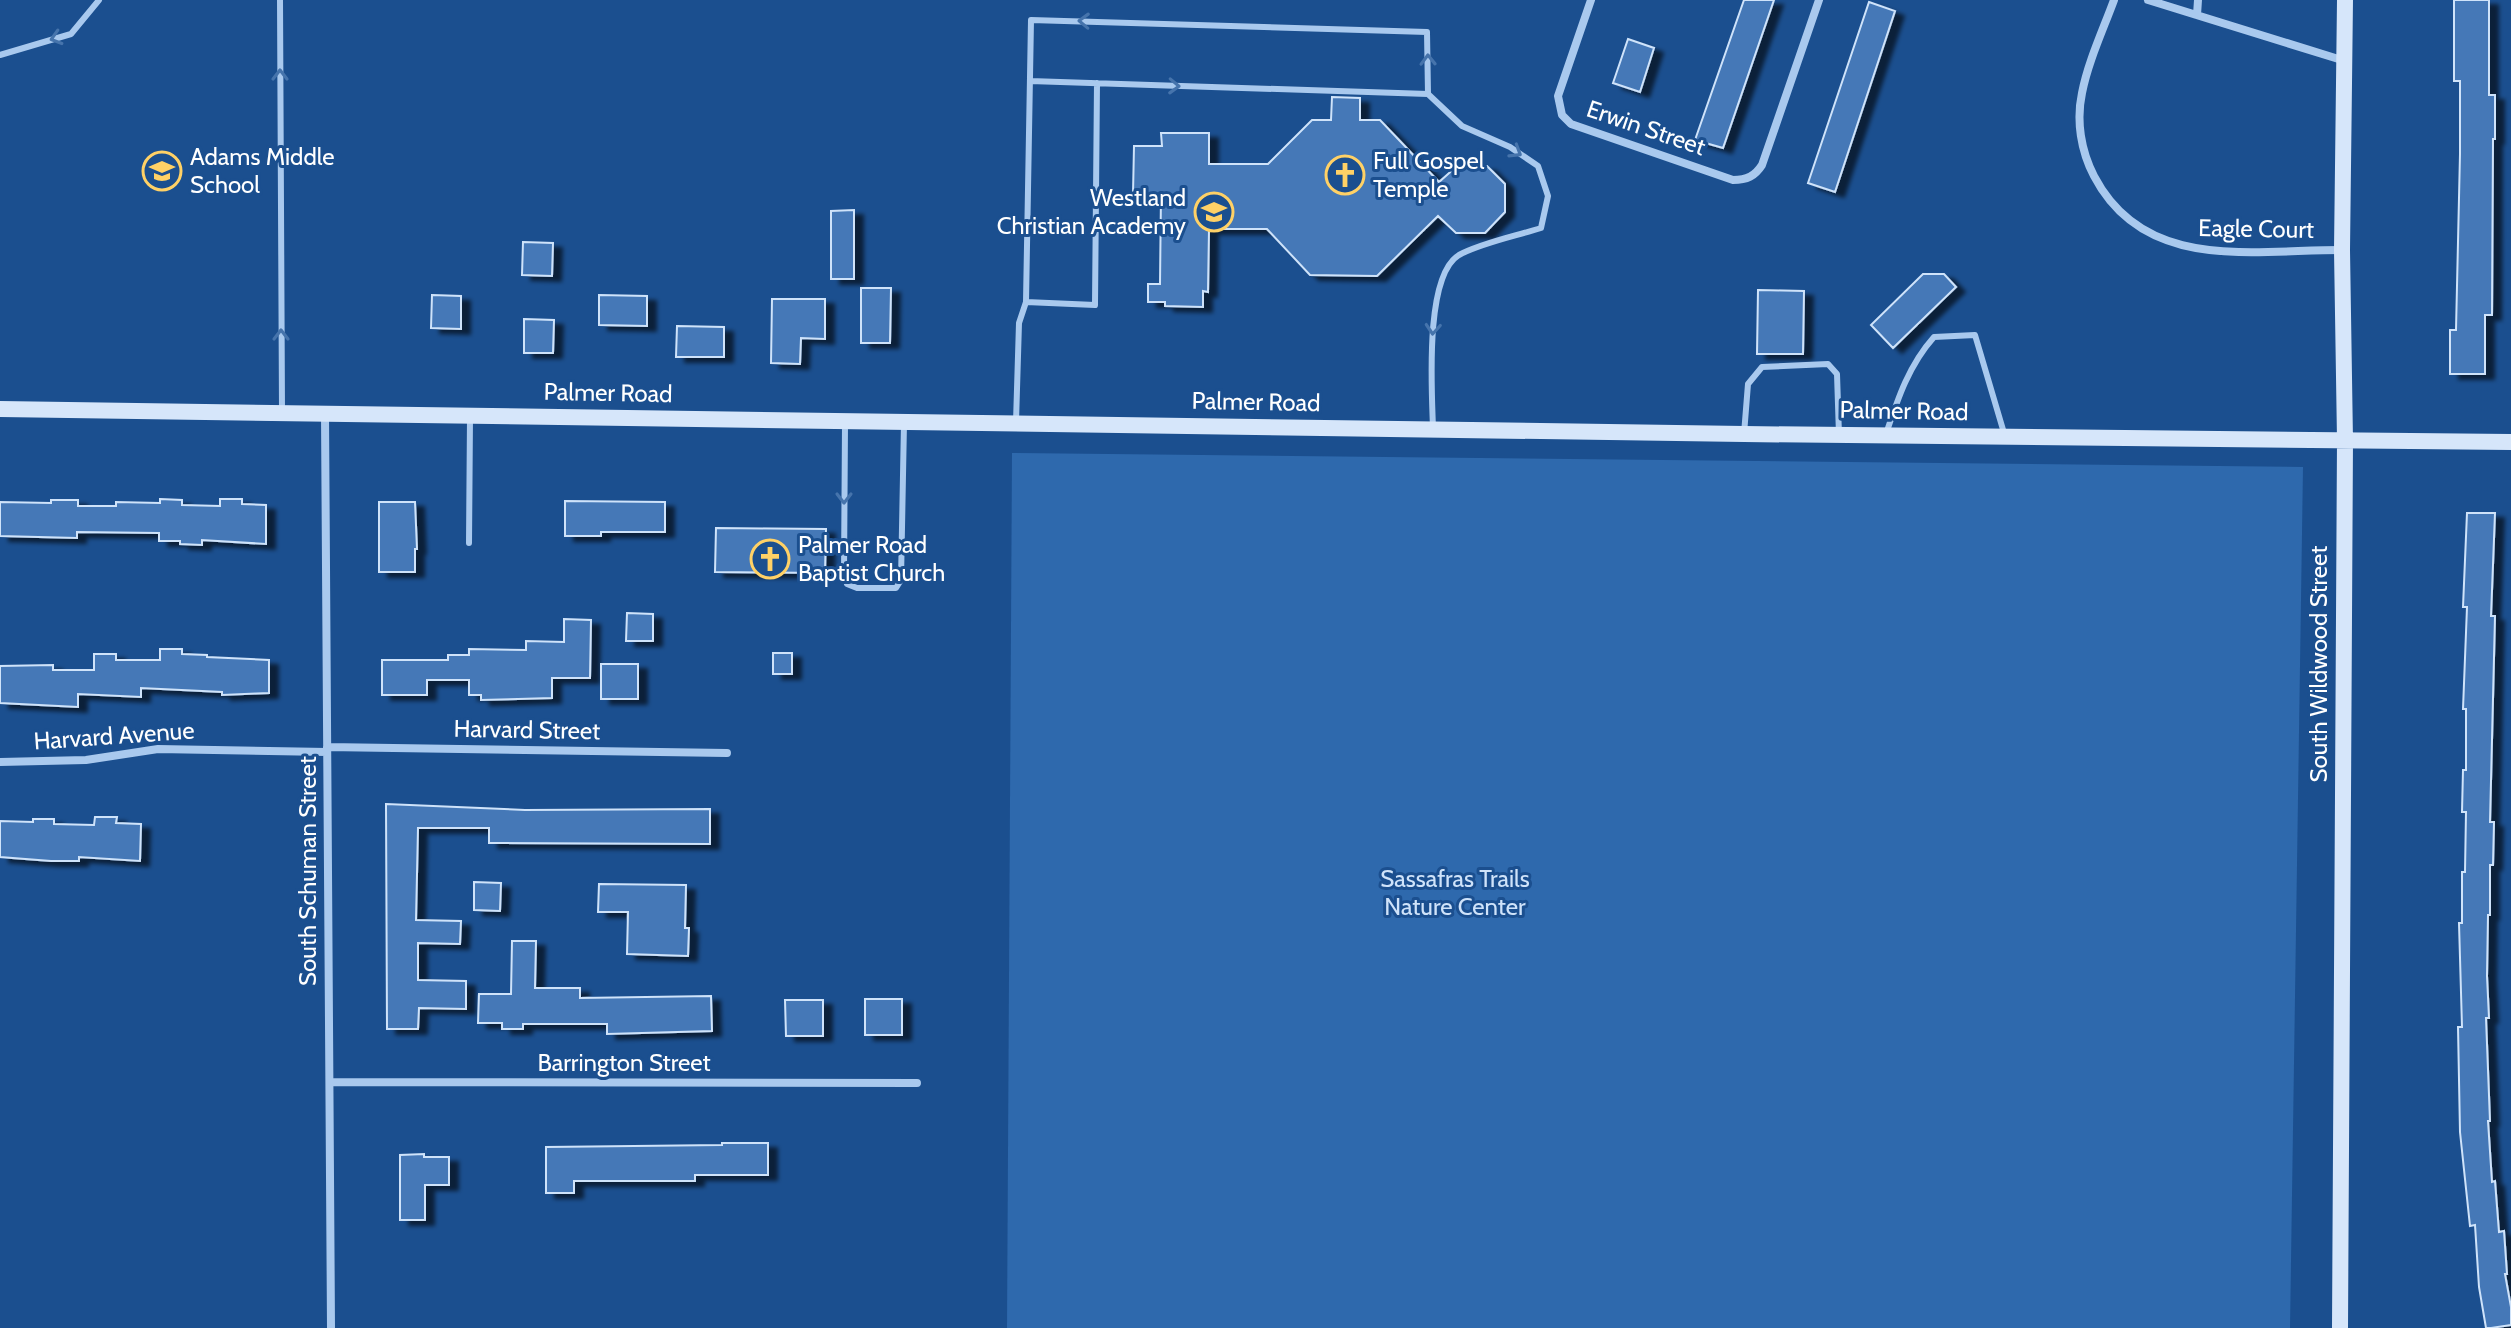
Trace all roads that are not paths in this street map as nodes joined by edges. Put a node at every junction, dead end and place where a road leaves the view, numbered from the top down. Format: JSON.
{"nodes":[{"id":1,"x":99,"y":0,"type":"edge"},
{"id":2,"x":280,"y":0,"type":"edge"},
{"id":3,"x":1591,"y":0,"type":"edge"},
{"id":4,"x":1819,"y":0,"type":"edge"},
{"id":5,"x":2114,"y":0,"type":"edge"},
{"id":6,"x":2148,"y":0,"type":"edge"},
{"id":7,"x":2198,"y":0,"type":"edge"},
{"id":8,"x":2345,"y":0,"type":"edge"},
{"id":9,"x":2197,"y":15,"type":"junction"},
{"id":10,"x":0,"y":55,"type":"edge"},
{"id":11,"x":2345,"y":61,"type":"junction"},
{"id":12,"x":1030,"y":81,"type":"junction"},
{"id":13,"x":1097,"y":83,"type":"junction"},
{"id":14,"x":1428,"y":94,"type":"junction"},
{"id":15,"x":2342,"y":250,"type":"junction"},
{"id":16,"x":1026,"y":302,"type":"junction"},
{"id":17,"x":0,"y":409,"type":"edge"},
{"id":18,"x":282,"y":413,"type":"junction"},
{"id":19,"x":325,"y":414,"type":"junction"},
{"id":20,"x":470,"y":415,"type":"junction"},
{"id":21,"x":845,"y":420,"type":"junction"},
{"id":22,"x":904,"y":421,"type":"junction"},
{"id":23,"x":1016,"y":423,"type":"junction"},
{"id":24,"x":1433,"y":429,"type":"junction"},
{"id":25,"x":1744,"y":434,"type":"junction"},
{"id":26,"x":1839,"y":435,"type":"junction"},
{"id":27,"x":1886,"y":435,"type":"junction"},
{"id":28,"x":2005,"y":437,"type":"junction"},
{"id":29,"x":2345,"y":440,"type":"junction"},
{"id":30,"x":2511,"y":442,"type":"edge"},
{"id":31,"x":469,"y":543,"type":"dead end"},
{"id":32,"x":327,"y":749,"type":"junction"},
{"id":33,"x":727,"y":753,"type":"dead end"},
{"id":34,"x":0,"y":762,"type":"edge"},
{"id":35,"x":330,"y":1082,"type":"junction"},
{"id":36,"x":917,"y":1083,"type":"dead end"},
{"id":37,"x":331,"y":1328,"type":"edge"},
{"id":38,"x":2340,"y":1328,"type":"edge"}],
"edges":[{"from":1,"to":10,"type":"lane","one_way":true},
{"from":18,"to":2,"type":"lane","one_way":true},
{"from":3,"to":4,"type":"street","name":"Erwin Street"},
{"from":5,"to":15,"type":"street","name":"Eagle Court"},
{"from":6,"to":9,"type":"street"},
{"from":7,"to":9,"type":"street"},
{"from":8,"to":11,"type":"street","name":"South Wildwood Street"},
{"from":9,"to":11,"type":"street"},
{"from":11,"to":15,"type":"street","name":"South Wildwood Street"},
{"from":12,"to":13,"type":"lane"},
{"from":14,"to":12,"type":"lane","one_way":true},
{"from":12,"to":16,"type":"lane"},
{"from":13,"to":14,"type":"lane","one_way":true},
{"from":13,"to":16,"type":"lane"},
{"from":14,"to":24,"type":"lane","one_way":true},
{"from":15,"to":29,"type":"street","name":"South Wildwood Street"},
{"from":16,"to":23,"type":"lane"},
{"from":17,"to":18,"type":"street","name":"Palmer Road"},
{"from":18,"to":19,"type":"street","name":"Palmer Road"},
{"from":19,"to":20,"type":"street","name":"Palmer Road"},
{"from":19,"to":32,"type":"street","name":"South Schuman Street"},
{"from":20,"to":21,"type":"street","name":"Palmer Road"},
{"from":20,"to":31,"type":"lane"},
{"from":21,"to":22,"type":"street","name":"Palmer Road"},
{"from":21,"to":22,"type":"lane","one_way":true},
{"from":22,"to":23,"type":"street","name":"Palmer Road"},
{"from":23,"to":24,"type":"street","name":"Palmer Road"},
{"from":24,"to":25,"type":"street","name":"Palmer Road"},
{"from":25,"to":26,"type":"street","name":"Palmer Road"},
{"from":25,"to":26,"type":"lane"},
{"from":26,"to":27,"type":"street","name":"Palmer Road"},
{"from":27,"to":28,"type":"street","name":"Palmer Road"},
{"from":27,"to":28,"type":"lane"},
{"from":28,"to":29,"type":"street","name":"Palmer Road"},
{"from":29,"to":30,"type":"street","name":"Palmer Road"},
{"from":29,"to":38,"type":"street","name":"South Wildwood Street"},
{"from":32,"to":33,"type":"street","name":"Harvard Street"},
{"from":32,"to":34,"type":"street","name":"Harvard Avenue"},
{"from":32,"to":35,"type":"street","name":"South Schuman Street"},
{"from":35,"to":36,"type":"street","name":"Barrington Street"},
{"from":35,"to":37,"type":"street","name":"South Schuman Street"}]}
